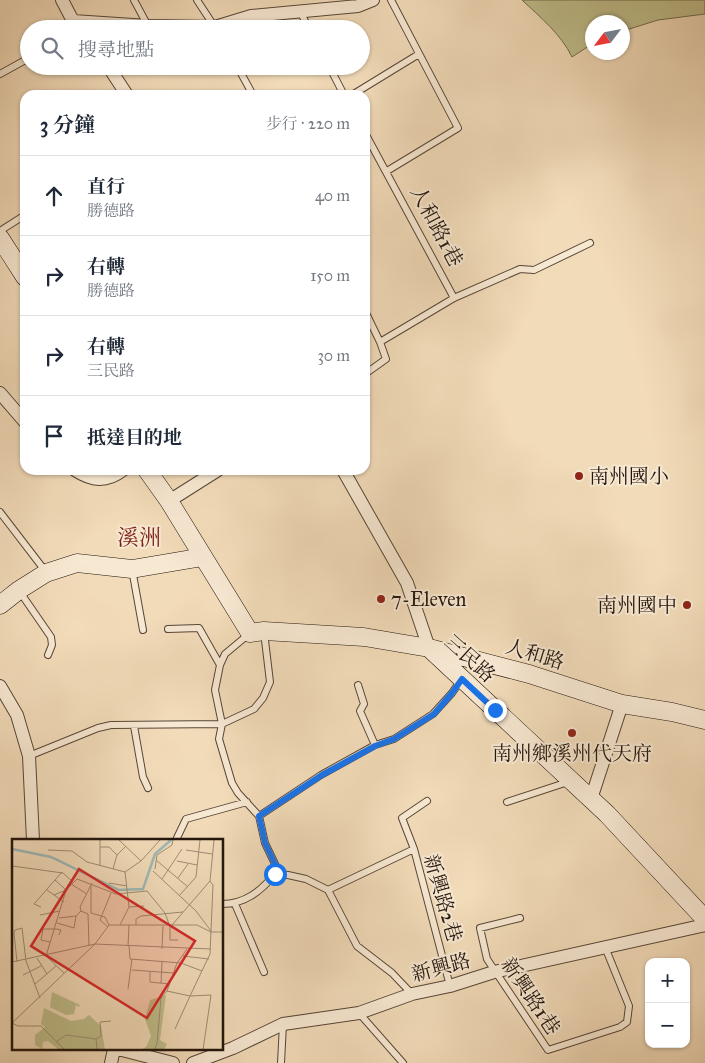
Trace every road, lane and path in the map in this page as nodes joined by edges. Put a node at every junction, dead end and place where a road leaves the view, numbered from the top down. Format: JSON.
{"nodes":[{"id":1,"x":62,"y":0,"type":"edge"},
{"id":2,"x":134,"y":0,"type":"edge"},
{"id":3,"x":197,"y":0,"type":"edge"},
{"id":4,"x":373,"y":0,"type":"edge"},
{"id":5,"x":391,"y":0,"type":"edge"},
{"id":6,"x":300,"y":11,"type":"junction"},
{"id":7,"x":251,"y":16,"type":"junction"},
{"id":8,"x":76,"y":20,"type":"edge"},
{"id":9,"x":145,"y":20,"type":"edge"},
{"id":10,"x":211,"y":20,"type":"edge"},
{"id":11,"x":239,"y":20,"type":"edge"},
{"id":12,"x":253,"y":20,"type":"edge"},
{"id":13,"x":304,"y":20,"type":"edge"},
{"id":14,"x":419,"y":54,"type":"junction"},
{"id":15,"x":20,"y":63,"type":"edge"},
{"id":16,"x":0,"y":74,"type":"edge"},
{"id":17,"x":114,"y":75,"type":"edge"},
{"id":18,"x":242,"y":75,"type":"edge"},
{"id":19,"x":334,"y":75,"type":"edge"},
{"id":20,"x":124,"y":90,"type":"edge"},
{"id":21,"x":250,"y":90,"type":"edge"},
{"id":22,"x":341,"y":90,"type":"edge"},
{"id":23,"x":360,"y":90,"type":"edge"},
{"id":24,"x":370,"y":142,"type":"edge"},
{"id":25,"x":387,"y":171,"type":"junction"},
{"id":26,"x":20,"y":218,"type":"edge"},
{"id":27,"x":0,"y":231,"type":"edge"},
{"id":28,"x":0,"y":238,"type":"edge"},
{"id":29,"x":590,"y":242,"type":"dead end"},
{"id":30,"x":20,"y":268,"type":"edge"},
{"id":31,"x":454,"y":298,"type":"junction"},
{"id":32,"x":370,"y":321,"type":"edge"},
{"id":33,"x":380,"y":342,"type":"junction"},
{"id":34,"x":370,"y":370,"type":"edge"},
{"id":35,"x":0,"y":393,"type":"edge"},
{"id":36,"x":20,"y":416,"type":"edge"},
{"id":37,"x":85,"y":475,"type":"edge"},
{"id":38,"x":117,"y":475,"type":"edge"},
{"id":39,"x":151,"y":475,"type":"edge"},
{"id":40,"x":210,"y":475,"type":"edge"},
{"id":41,"x":346,"y":475,"type":"edge"},
{"id":42,"x":169,"y":501,"type":"junction"},
{"id":43,"x":0,"y":512,"type":"edge"},
{"id":44,"x":203,"y":557,"type":"junction"},
{"id":45,"x":132,"y":569,"type":"junction"},
{"id":46,"x":46,"y":573,"type":"junction"},
{"id":47,"x":19,"y":590,"type":"junction"},
{"id":48,"x":0,"y":605,"type":"edge"},
{"id":49,"x":168,"y":629,"type":"dead end"},
{"id":50,"x":143,"y":630,"type":"dead end"},
{"id":51,"x":257,"y":632,"type":"junction"},
{"id":52,"x":429,"y":648,"type":"junction"},
{"id":53,"x":48,"y":655,"type":"dead end"},
{"id":54,"x":220,"y":665,"type":"junction"},
{"id":55,"x":462,"y":679,"type":"junction"},
{"id":56,"x":358,"y":685,"type":"dead end"},
{"id":57,"x":0,"y":686,"type":"edge"},
{"id":58,"x":622,"y":704,"type":"junction"},
{"id":59,"x":705,"y":720,"type":"edge"},
{"id":60,"x":222,"y":724,"type":"junction"},
{"id":61,"x":134,"y":726,"type":"junction"},
{"id":62,"x":375,"y":746,"type":"junction"},
{"id":63,"x":29,"y":756,"type":"junction"},
{"id":64,"x":572,"y":781,"type":"junction"},
{"id":65,"x":148,"y":788,"type":"dead end"},
{"id":66,"x":591,"y":799,"type":"junction"},
{"id":67,"x":427,"y":801,"type":"dead end"},
{"id":68,"x":247,"y":802,"type":"junction"},
{"id":69,"x":507,"y":802,"type":"dead end"},
{"id":70,"x":259,"y":816,"type":"junction"},
{"id":71,"x":33,"y":839,"type":"edge"},
{"id":72,"x":176,"y":839,"type":"edge"},
{"id":73,"x":414,"y":849,"type":"junction"},
{"id":74,"x":275,"y":874,"type":"junction"},
{"id":75,"x":328,"y":890,"type":"junction"},
{"id":76,"x":224,"y":904,"type":"edge"},
{"id":77,"x":234,"y":904,"type":"junction"},
{"id":78,"x":520,"y":918,"type":"dead end"},
{"id":79,"x":705,"y":919,"type":"edge"},
{"id":80,"x":705,"y":925,"type":"edge"},
{"id":81,"x":605,"y":947,"type":"junction"},
{"id":82,"x":264,"y":972,"type":"dead end"},
{"id":83,"x":494,"y":972,"type":"junction"},
{"id":84,"x":450,"y":986,"type":"junction"},
{"id":85,"x":412,"y":994,"type":"junction"},
{"id":86,"x":359,"y":1013,"type":"junction"},
{"id":87,"x":283,"y":1024,"type":"junction"},
{"id":88,"x":114,"y":1050,"type":"edge"},
{"id":89,"x":131,"y":1050,"type":"edge"},
{"id":90,"x":111,"y":1063,"type":"edge"},
{"id":91,"x":172,"y":1063,"type":"edge"},
{"id":92,"x":193,"y":1063,"type":"edge"},
{"id":93,"x":281,"y":1063,"type":"edge"},
{"id":94,"x":404,"y":1063,"type":"edge"}],
"edges":[{"from":1,"to":8,"type":"street"},
{"from":2,"to":9,"type":"lane"},
{"from":3,"to":10,"type":"lane"},
{"from":4,"to":6,"type":"street"},
{"from":5,"to":14,"type":"lane","name":"人和路1巷"},
{"from":6,"to":7,"type":"street"},
{"from":6,"to":13,"type":"lane"},
{"from":7,"to":11,"type":"street"},
{"from":7,"to":12,"type":"lane"},
{"from":14,"to":23,"type":"lane"},
{"from":14,"to":25,"type":"lane","name":"人和路1巷"},
{"from":15,"to":16,"type":"lane"},
{"from":17,"to":20,"type":"street"},
{"from":18,"to":21,"type":"lane"},
{"from":19,"to":22,"type":"lane"},
{"from":24,"to":25,"type":"lane","name":"人和路1巷"},
{"from":25,"to":31,"type":"lane","name":"人和路1巷"},
{"from":26,"to":27,"type":"lane"},
{"from":28,"to":30,"type":"main road"},
{"from":29,"to":31,"type":"lane"},
{"from":31,"to":33,"type":"lane"},
{"from":32,"to":33,"type":"lane"},
{"from":33,"to":34,"type":"lane"},
{"from":35,"to":36,"type":"street"},
{"from":37,"to":38,"type":"street"},
{"from":39,"to":42,"type":"main road"},
{"from":40,"to":42,"type":"street"},
{"from":41,"to":52,"type":"street"},
{"from":42,"to":44,"type":"main road"},
{"from":43,"to":46,"type":"lane"},
{"from":44,"to":45,"type":"main road"},
{"from":44,"to":51,"type":"main road"},
{"from":45,"to":46,"type":"main road"},
{"from":45,"to":50,"type":"lane"},
{"from":46,"to":47,"type":"main road"},
{"from":47,"to":48,"type":"main road"},
{"from":47,"to":53,"type":"lane"},
{"from":49,"to":54,"type":"lane"},
{"from":51,"to":52,"type":"main road","name":"三民路"},
{"from":51,"to":54,"type":"lane"},
{"from":51,"to":60,"type":"lane"},
{"from":52,"to":55,"type":"main road","name":"三民路"},
{"from":52,"to":58,"type":"main road","name":"人和路"},
{"from":54,"to":60,"type":"lane"},
{"from":55,"to":62,"type":"lane"},
{"from":55,"to":64,"type":"main road","name":"三民路"},
{"from":56,"to":62,"type":"lane"},
{"from":57,"to":63,"type":"street"},
{"from":58,"to":59,"type":"main road","name":"人和路"},
{"from":58,"to":66,"type":"street"},
{"from":60,"to":61,"type":"lane"},
{"from":60,"to":68,"type":"lane"},
{"from":61,"to":63,"type":"lane"},
{"from":61,"to":65,"type":"lane"},
{"from":62,"to":70,"type":"lane"},
{"from":63,"to":71,"type":"street"},
{"from":64,"to":66,"type":"main road","name":"三民路"},
{"from":64,"to":69,"type":"lane"},
{"from":66,"to":79,"type":"main road","name":"三民路"},
{"from":67,"to":73,"type":"lane"},
{"from":68,"to":70,"type":"lane"},
{"from":68,"to":72,"type":"lane"},
{"from":70,"to":74,"type":"lane"},
{"from":73,"to":75,"type":"lane","name":"新興路2巷"},
{"from":73,"to":84,"type":"lane","name":"新興路2巷"},
{"from":74,"to":75,"type":"lane"},
{"from":74,"to":77,"type":"lane"},
{"from":75,"to":85,"type":"lane"},
{"from":76,"to":77,"type":"lane"},
{"from":77,"to":82,"type":"lane"},
{"from":78,"to":83,"type":"lane","name":"新興路1巷"},
{"from":80,"to":81,"type":"street","name":"新興路"},
{"from":81,"to":83,"type":"street","name":"新興路"},
{"from":81,"to":83,"type":"lane","name":"新興路1巷"},
{"from":83,"to":84,"type":"street","name":"新興路"},
{"from":84,"to":85,"type":"street","name":"新興路"},
{"from":85,"to":86,"type":"street","name":"新興路"},
{"from":86,"to":87,"type":"street","name":"新興路"},
{"from":86,"to":94,"type":"lane"},
{"from":87,"to":92,"type":"street","name":"新興路"},
{"from":87,"to":93,"type":"lane"},
{"from":88,"to":90,"type":"street"},
{"from":89,"to":91,"type":"street"}]}
